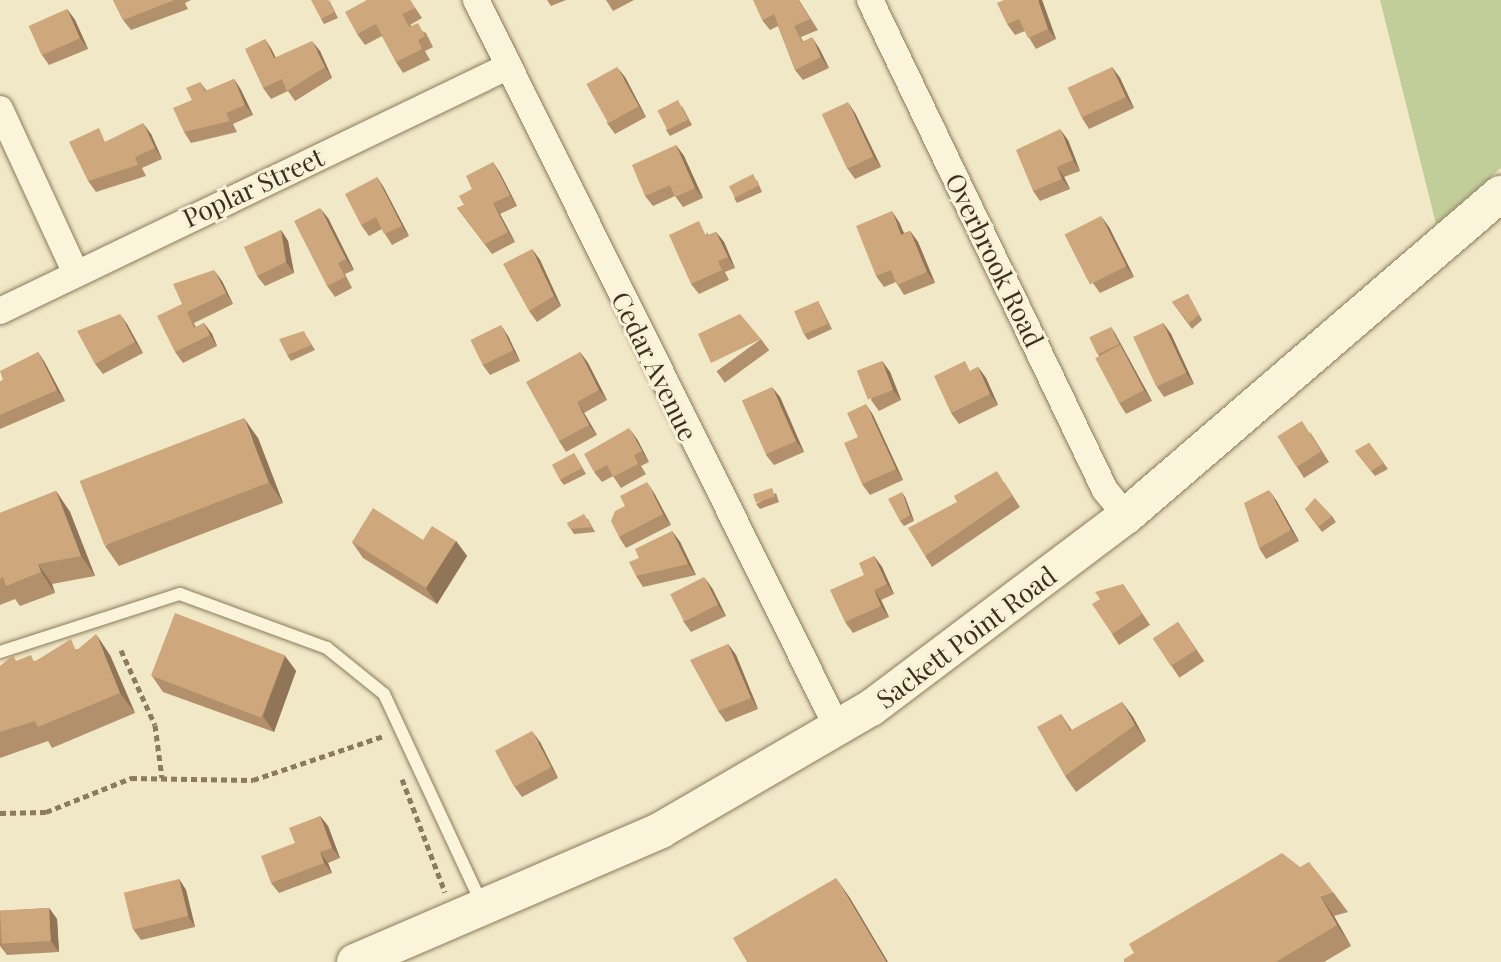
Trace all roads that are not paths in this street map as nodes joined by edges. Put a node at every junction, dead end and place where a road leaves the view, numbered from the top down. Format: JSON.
{"nodes":[{"id":1,"x":476,"y":0,"type":"edge"},
{"id":2,"x":870,"y":0,"type":"edge"},
{"id":3,"x":507,"y":67,"type":"junction"},
{"id":4,"x":0,"y":109,"type":"edge"},
{"id":5,"x":1501,"y":194,"type":"edge"},
{"id":6,"x":75,"y":271,"type":"junction"},
{"id":7,"x":0,"y":311,"type":"edge"},
{"id":8,"x":1126,"y":516,"type":"junction"},
{"id":9,"x":0,"y":652,"type":"edge"},
{"id":10,"x":838,"y":729,"type":"junction"},
{"id":11,"x":484,"y":909,"type":"junction"},
{"id":12,"x":355,"y":962,"type":"edge"}],
"edges":[{"from":1,"to":3,"type":"street","name":"Cedar Avenue"},
{"from":2,"to":8,"type":"street","name":"Overbrook Road"},
{"from":3,"to":6,"type":"street","name":"Poplar Street"},
{"from":3,"to":10,"type":"street","name":"Cedar Avenue"},
{"from":4,"to":6,"type":"street"},
{"from":5,"to":8,"type":"street","name":"Sackett Point Road"},
{"from":6,"to":7,"type":"street","name":"Poplar Street"},
{"from":8,"to":10,"type":"street","name":"Sackett Point Road"},
{"from":9,"to":11,"type":"lane"},
{"from":10,"to":11,"type":"street","name":"Sackett Point Road"},
{"from":11,"to":12,"type":"street","name":"Sackett Point Road"}]}
